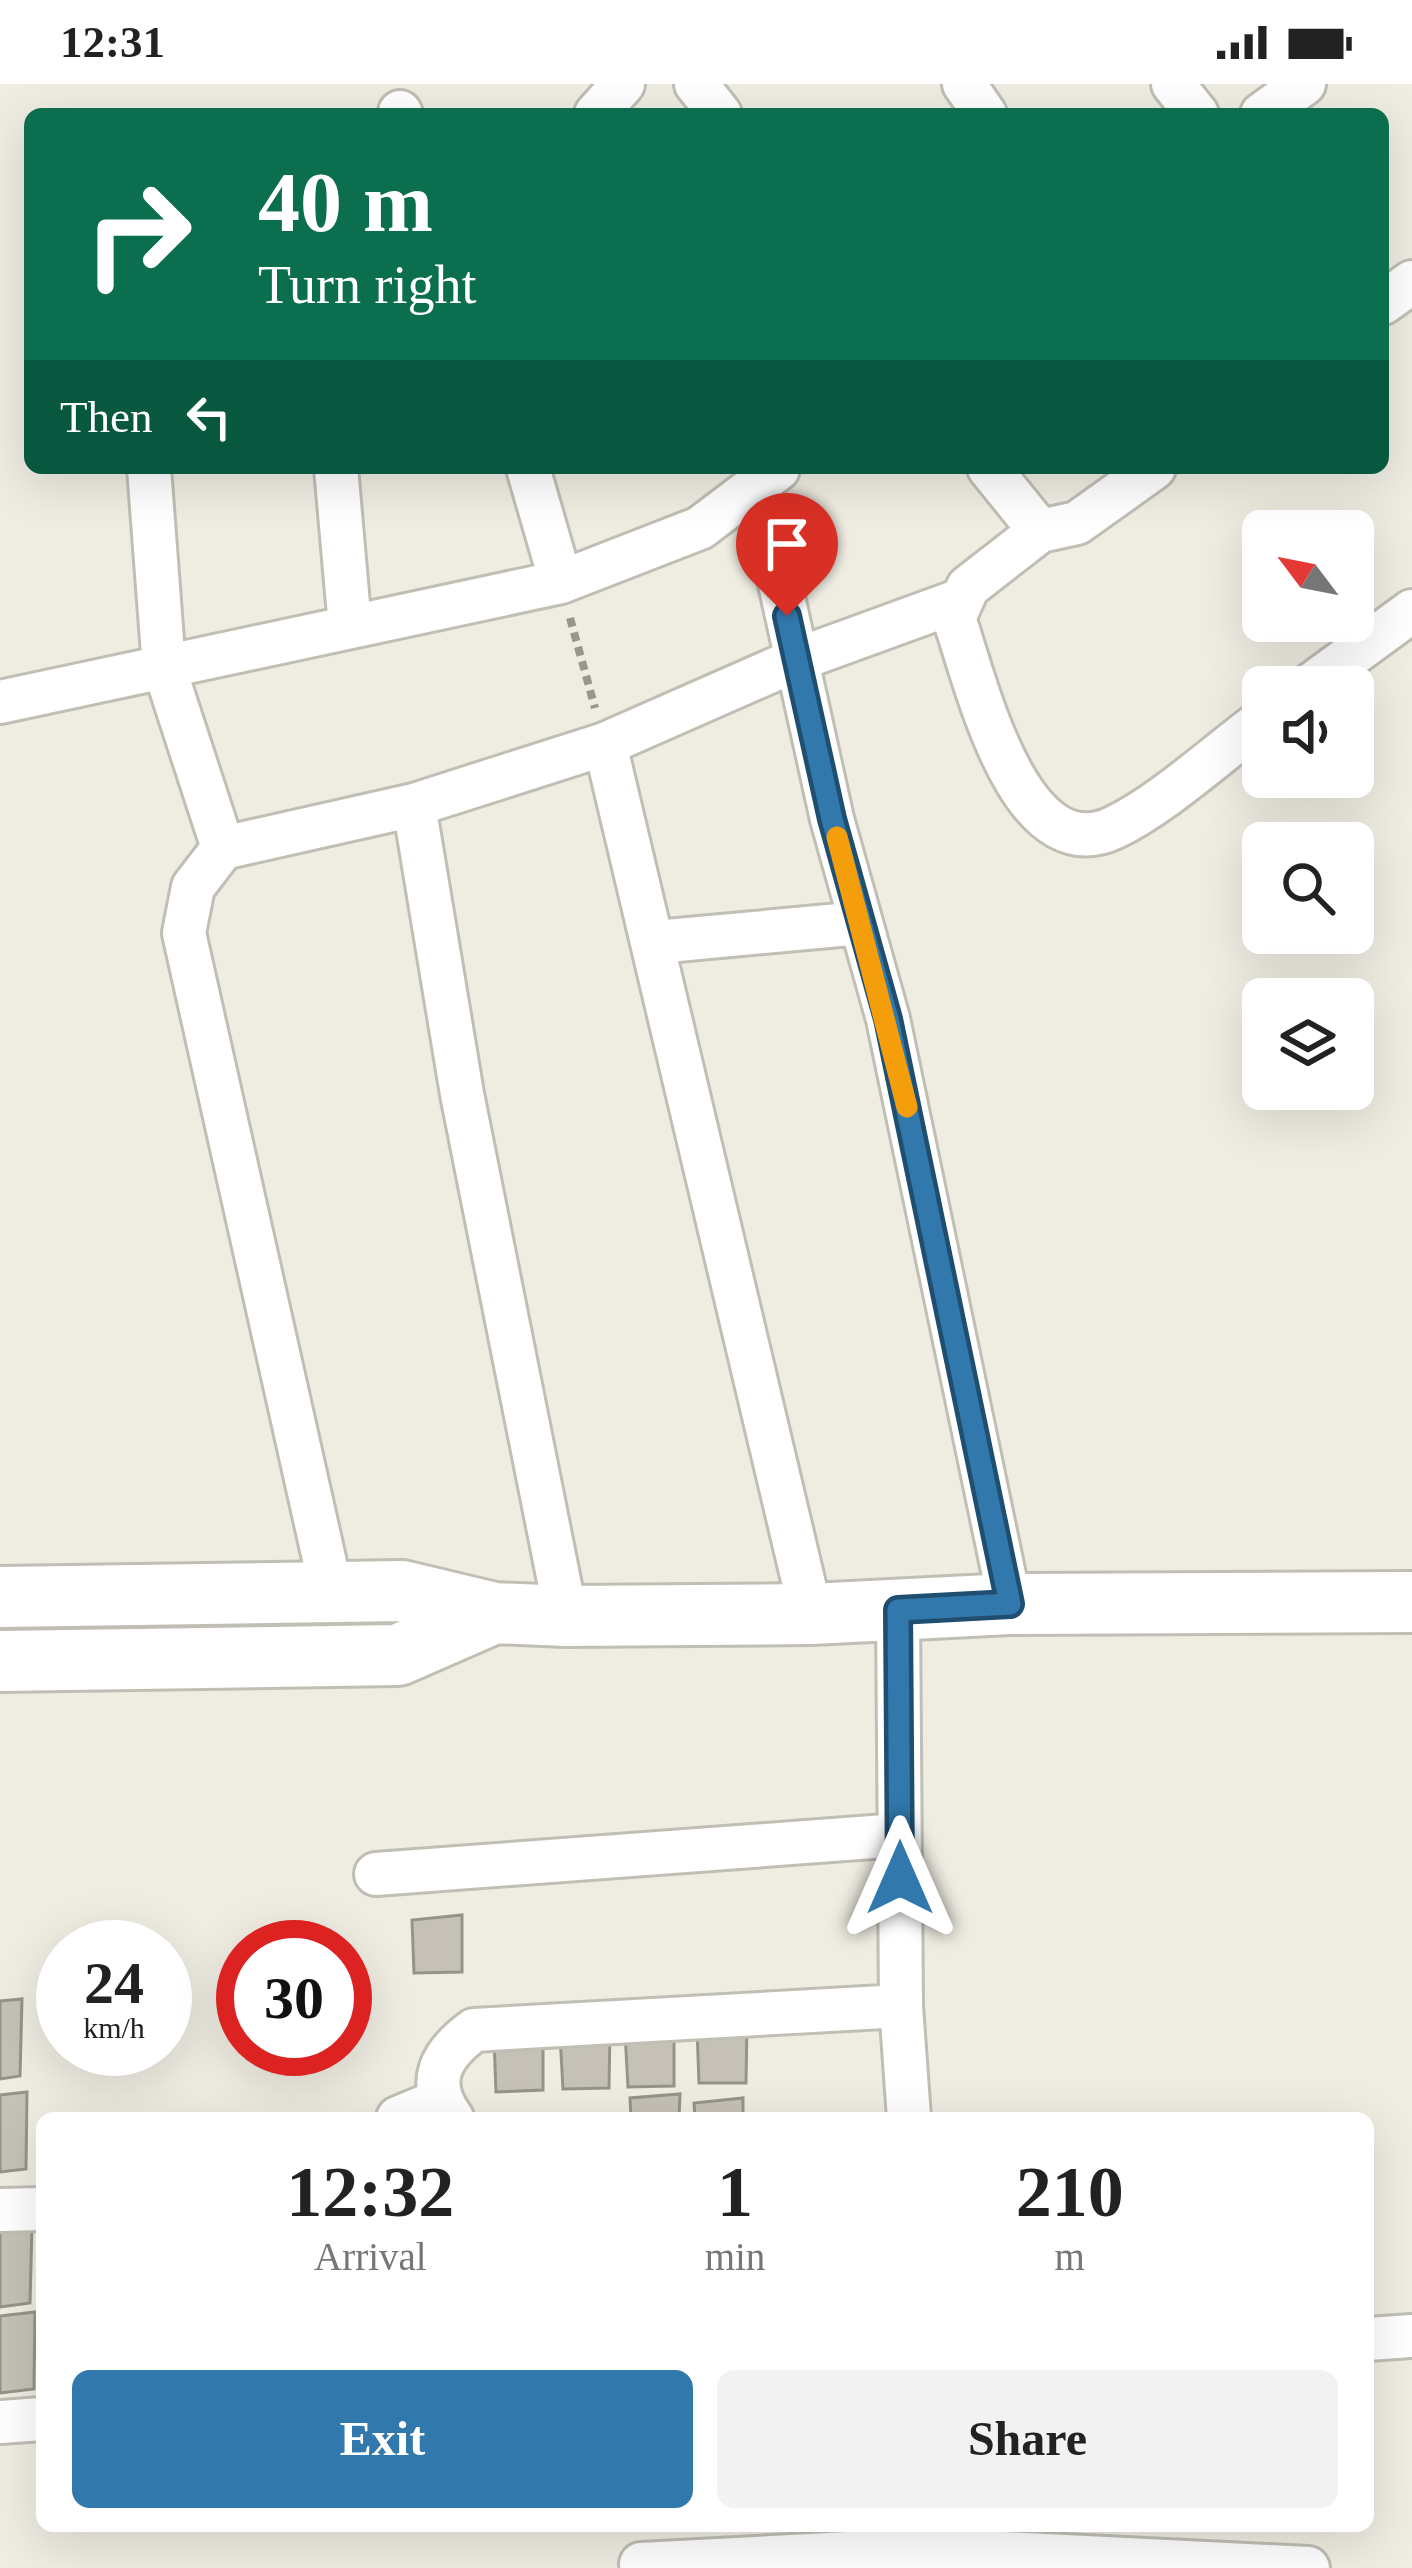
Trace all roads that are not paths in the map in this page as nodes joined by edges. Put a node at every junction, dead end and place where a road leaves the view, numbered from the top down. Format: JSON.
{"nodes":[{"id":1,"x":622,"y":84,"type":"edge"},
{"id":2,"x":696,"y":84,"type":"edge"},
{"id":3,"x":1173,"y":84,"type":"edge"},
{"id":4,"x":1304,"y":84,"type":"edge"},
{"id":5,"x":601,"y":108,"type":"edge"},
{"id":6,"x":715,"y":108,"type":"edge"},
{"id":7,"x":1192,"y":108,"type":"edge"},
{"id":8,"x":1270,"y":108,"type":"edge"},
{"id":9,"x":149,"y":474,"type":"edge"},
{"id":10,"x":337,"y":474,"type":"edge"},
{"id":11,"x":530,"y":474,"type":"edge"},
{"id":12,"x":993,"y":474,"type":"edge"},
{"id":13,"x":1146,"y":474,"type":"edge"},
{"id":14,"x":768,"y":476,"type":"edge"},
{"id":15,"x":1040,"y":531,"type":"junction"},
{"id":16,"x":560,"y":582,"type":"junction"},
{"id":17,"x":958,"y":602,"type":"junction"},
{"id":18,"x":1412,"y":611,"type":"edge"},
{"id":19,"x":350,"y":627,"type":"junction"},
{"id":20,"x":796,"y":660,"type":"junction"},
{"id":21,"x":1337,"y":666,"type":"edge"},
{"id":22,"x":164,"y":667,"type":"junction"},
{"id":23,"x":0,"y":702,"type":"edge"},
{"id":24,"x":1242,"y":735,"type":"edge"},
{"id":25,"x":605,"y":744,"type":"junction"},
{"id":26,"x":414,"y":805,"type":"junction"},
{"id":27,"x":223,"y":848,"type":"junction"},
{"id":28,"x":861,"y":923,"type":"junction"},
{"id":29,"x":656,"y":942,"type":"junction"},
{"id":30,"x":331,"y":1590,"type":"junction"},
{"id":31,"x":0,"y":1597,"type":"edge"},
{"id":32,"x":1412,"y":1602,"type":"edge"},
{"id":33,"x":1010,"y":1604,"type":"junction"},
{"id":34,"x":898,"y":1610,"type":"junction"},
{"id":35,"x":494,"y":1613,"type":"junction"},
{"id":36,"x":812,"y":1614,"type":"junction"},
{"id":37,"x":566,"y":1616,"type":"junction"},
{"id":38,"x":0,"y":1661,"type":"edge"},
{"id":39,"x":899,"y":1835,"type":"junction"},
{"id":40,"x":376,"y":1874,"type":"dead end"},
{"id":41,"x":901,"y":2006,"type":"junction"},
{"id":42,"x":446,"y":2109,"type":"edge"},
{"id":43,"x":909,"y":2112,"type":"edge"},
{"id":44,"x":36,"y":2209,"type":"edge"},
{"id":45,"x":0,"y":2210,"type":"edge"},
{"id":46,"x":1412,"y":2336,"type":"edge"},
{"id":47,"x":1374,"y":2339,"type":"edge"},
{"id":48,"x":36,"y":2419,"type":"edge"},
{"id":49,"x":0,"y":2422,"type":"edge"},
{"id":50,"x":924,"y":2548,"type":"edge"},
{"id":51,"x":641,"y":2564,"type":"dead end"},
{"id":52,"x":1308,"y":2568,"type":"edge"}],
"edges":[{"from":1,"to":5,"type":"street"},
{"from":2,"to":6,"type":"street"},
{"from":3,"to":7,"type":"street"},
{"from":4,"to":8,"type":"street"},
{"from":9,"to":22,"type":"street"},
{"from":10,"to":19,"type":"street"},
{"from":11,"to":16,"type":"street"},
{"from":12,"to":15,"type":"street"},
{"from":13,"to":15,"type":"street"},
{"from":14,"to":16,"type":"street"},
{"from":14,"to":20,"type":"street"},
{"from":15,"to":17,"type":"street"},
{"from":16,"to":19,"type":"street"},
{"from":17,"to":20,"type":"street"},
{"from":17,"to":24,"type":"street"},
{"from":18,"to":21,"type":"street"},
{"from":19,"to":22,"type":"street"},
{"from":20,"to":25,"type":"street"},
{"from":20,"to":28,"type":"street"},
{"from":22,"to":23,"type":"street"},
{"from":22,"to":27,"type":"street"},
{"from":25,"to":26,"type":"street"},
{"from":25,"to":29,"type":"street"},
{"from":26,"to":27,"type":"street"},
{"from":26,"to":37,"type":"street"},
{"from":27,"to":30,"type":"street"},
{"from":28,"to":29,"type":"street"},
{"from":28,"to":33,"type":"street"},
{"from":29,"to":36,"type":"street"},
{"from":30,"to":31,"type":"main road"},
{"from":30,"to":35,"type":"main road"},
{"from":32,"to":33,"type":"main road"},
{"from":33,"to":34,"type":"main road"},
{"from":34,"to":36,"type":"main road"},
{"from":34,"to":39,"type":"street"},
{"from":35,"to":37,"type":"main road"},
{"from":35,"to":38,"type":"main road"},
{"from":36,"to":37,"type":"main road"},
{"from":39,"to":40,"type":"street"},
{"from":39,"to":41,"type":"street"},
{"from":41,"to":42,"type":"street"},
{"from":41,"to":43,"type":"street"},
{"from":44,"to":45,"type":"street"},
{"from":46,"to":47,"type":"street"},
{"from":48,"to":49,"type":"street"},
{"from":50,"to":51,"type":"street"},
{"from":50,"to":52,"type":"street"}]}
